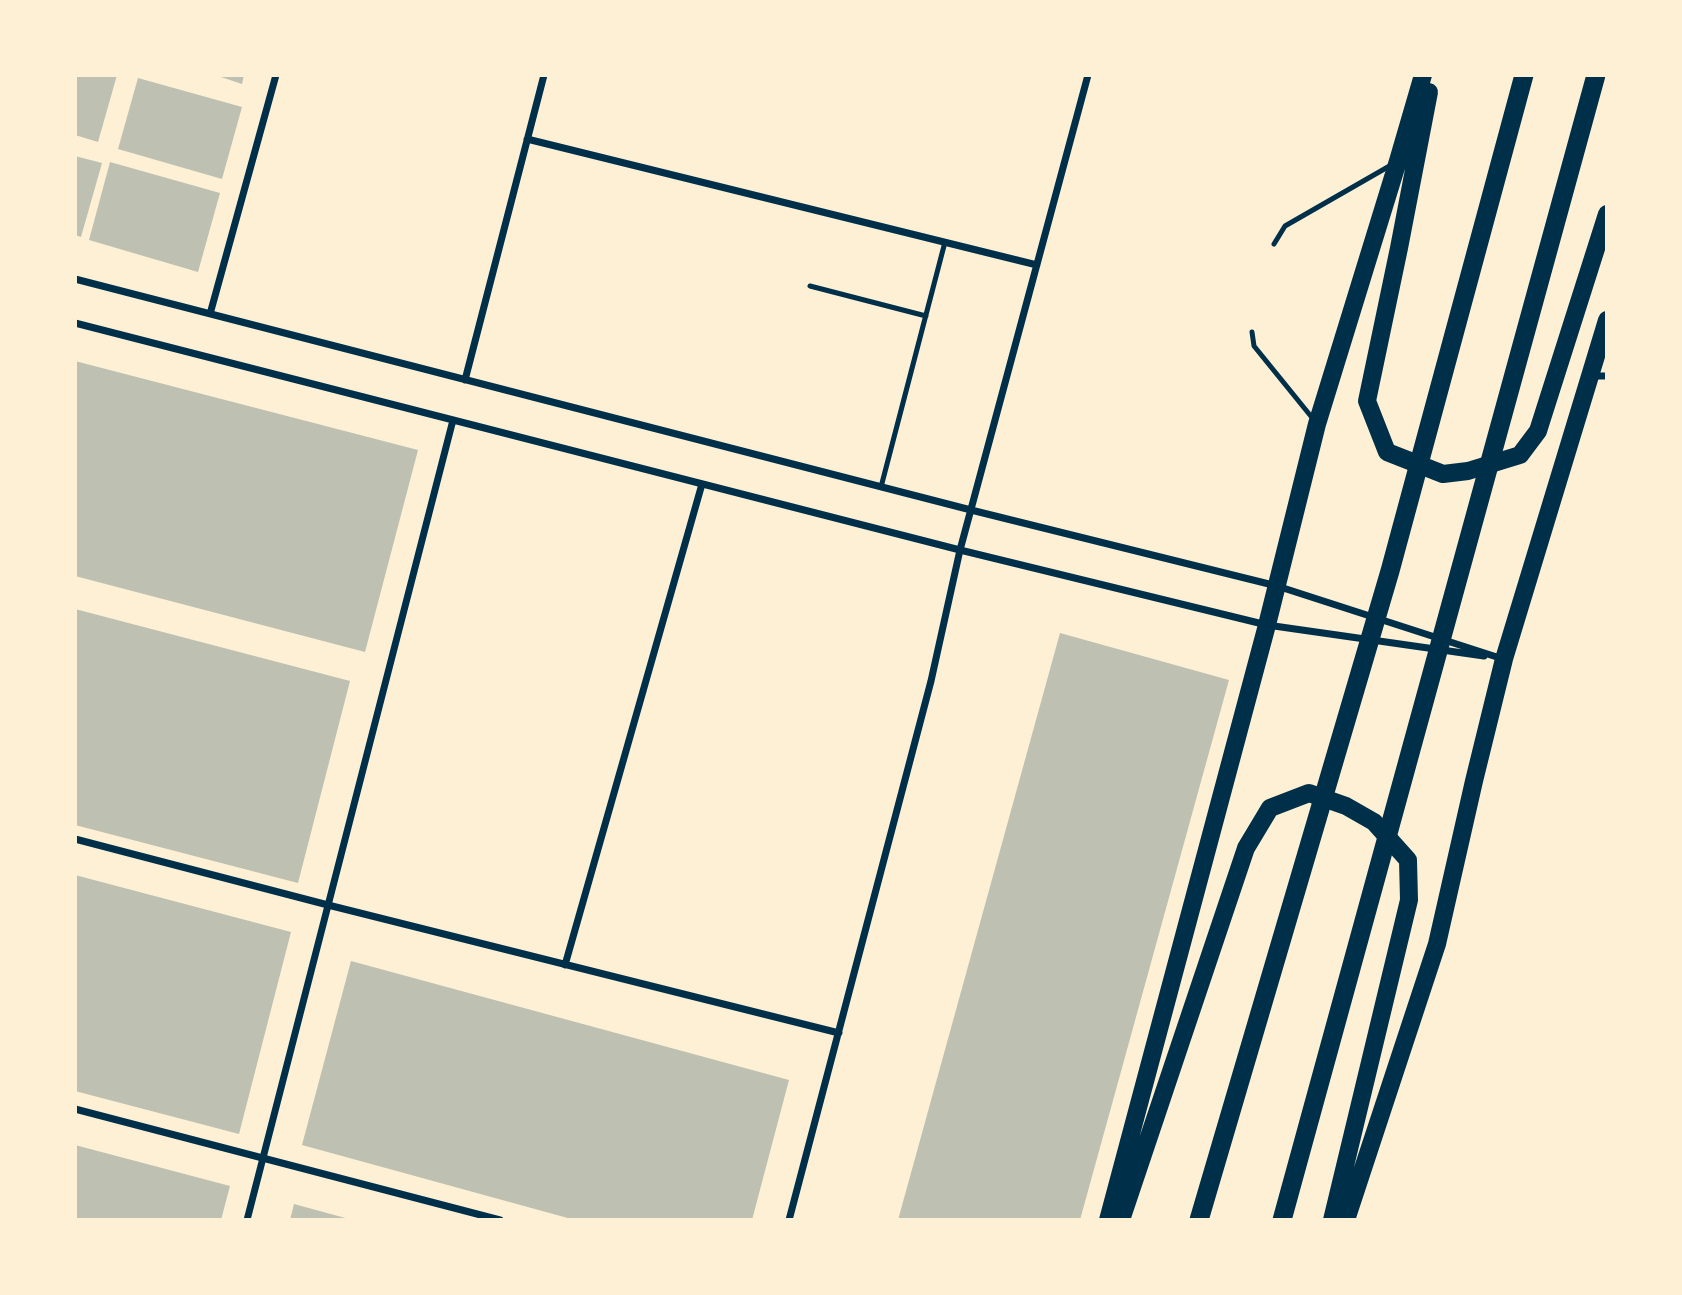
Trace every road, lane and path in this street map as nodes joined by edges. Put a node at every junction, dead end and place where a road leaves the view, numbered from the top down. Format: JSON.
{"nodes":[{"id":1,"x":276,"y":75,"type":"edge"},
{"id":2,"x":544,"y":75,"type":"edge"},
{"id":3,"x":1088,"y":75,"type":"edge"},
{"id":4,"x":1423,"y":75,"type":"edge"},
{"id":5,"x":1432,"y":75,"type":"edge"},
{"id":6,"x":1524,"y":75,"type":"edge"},
{"id":7,"x":1595,"y":75,"type":"edge"},
{"id":8,"x":527,"y":139,"type":"junction"},
{"id":9,"x":1398,"y":161,"type":"junction"},
{"id":10,"x":1607,"y":214,"type":"edge"},
{"id":11,"x":945,"y":242,"type":"junction"},
{"id":12,"x":1274,"y":244,"type":"dead end"},
{"id":13,"x":1037,"y":265,"type":"junction"},
{"id":14,"x":75,"y":279,"type":"edge"},
{"id":15,"x":810,"y":286,"type":"dead end"},
{"id":16,"x":210,"y":314,"type":"junction"},
{"id":17,"x":926,"y":316,"type":"junction"},
{"id":18,"x":1607,"y":320,"type":"edge"},
{"id":19,"x":75,"y":323,"type":"edge"},
{"id":20,"x":1252,"y":332,"type":"dead end"},
{"id":21,"x":1599,"y":376,"type":"edge"},
{"id":22,"x":465,"y":380,"type":"junction"},
{"id":23,"x":453,"y":420,"type":"junction"},
{"id":24,"x":1317,"y":424,"type":"junction"},
{"id":25,"x":702,"y":484,"type":"junction"},
{"id":26,"x":881,"y":487,"type":"junction"},
{"id":27,"x":971,"y":510,"type":"junction"},
{"id":28,"x":960,"y":550,"type":"junction"},
{"id":29,"x":1277,"y":586,"type":"junction"},
{"id":30,"x":1268,"y":625,"type":"junction"},
{"id":31,"x":1504,"y":659,"type":"junction"},
{"id":32,"x":75,"y":839,"type":"edge"},
{"id":33,"x":328,"y":905,"type":"junction"},
{"id":34,"x":565,"y":965,"type":"junction"},
{"id":35,"x":839,"y":1033,"type":"junction"},
{"id":36,"x":75,"y":1109,"type":"edge"},
{"id":37,"x":263,"y":1158,"type":"junction"},
{"id":38,"x":247,"y":1220,"type":"edge"},
{"id":39,"x":500,"y":1220,"type":"edge"},
{"id":40,"x":789,"y":1220,"type":"edge"},
{"id":41,"x":1108,"y":1220,"type":"edge"},
{"id":42,"x":1121,"y":1220,"type":"edge"},
{"id":43,"x":1199,"y":1220,"type":"edge"},
{"id":44,"x":1282,"y":1220,"type":"edge"},
{"id":45,"x":1332,"y":1220,"type":"edge"},
{"id":46,"x":1346,"y":1220,"type":"edge"}],
"edges":[{"from":1,"to":16,"type":"street"},
{"from":2,"to":8,"type":"street"},
{"from":3,"to":13,"type":"street"},
{"from":4,"to":9,"type":"main road"},
{"from":5,"to":10,"type":"main road"},
{"from":6,"to":43,"type":"highway"},
{"from":7,"to":44,"type":"highway"},
{"from":8,"to":11,"type":"street"},
{"from":8,"to":22,"type":"street"},
{"from":9,"to":12,"type":"lane"},
{"from":9,"to":24,"type":"main road"},
{"from":11,"to":13,"type":"street"},
{"from":11,"to":17,"type":"lane"},
{"from":13,"to":27,"type":"street"},
{"from":14,"to":16,"type":"street"},
{"from":15,"to":17,"type":"lane"},
{"from":16,"to":22,"type":"street"},
{"from":17,"to":26,"type":"lane"},
{"from":18,"to":21,"type":"main road"},
{"from":19,"to":23,"type":"street"},
{"from":20,"to":24,"type":"lane"},
{"from":21,"to":31,"type":"main road"},
{"from":22,"to":26,"type":"street"},
{"from":23,"to":25,"type":"street"},
{"from":23,"to":33,"type":"street"},
{"from":24,"to":29,"type":"main road"},
{"from":25,"to":28,"type":"street"},
{"from":25,"to":34,"type":"street"},
{"from":26,"to":27,"type":"street"},
{"from":27,"to":28,"type":"street"},
{"from":27,"to":29,"type":"street"},
{"from":28,"to":30,"type":"street"},
{"from":28,"to":35,"type":"street"},
{"from":29,"to":30,"type":"main road"},
{"from":29,"to":31,"type":"street"},
{"from":30,"to":31,"type":"street"},
{"from":30,"to":41,"type":"main road"},
{"from":31,"to":46,"type":"main road"},
{"from":32,"to":33,"type":"street"},
{"from":33,"to":34,"type":"street"},
{"from":33,"to":37,"type":"street"},
{"from":34,"to":35,"type":"street"},
{"from":35,"to":40,"type":"street"},
{"from":36,"to":37,"type":"street"},
{"from":37,"to":38,"type":"street"},
{"from":37,"to":39,"type":"street"},
{"from":42,"to":45,"type":"main road"}]}
